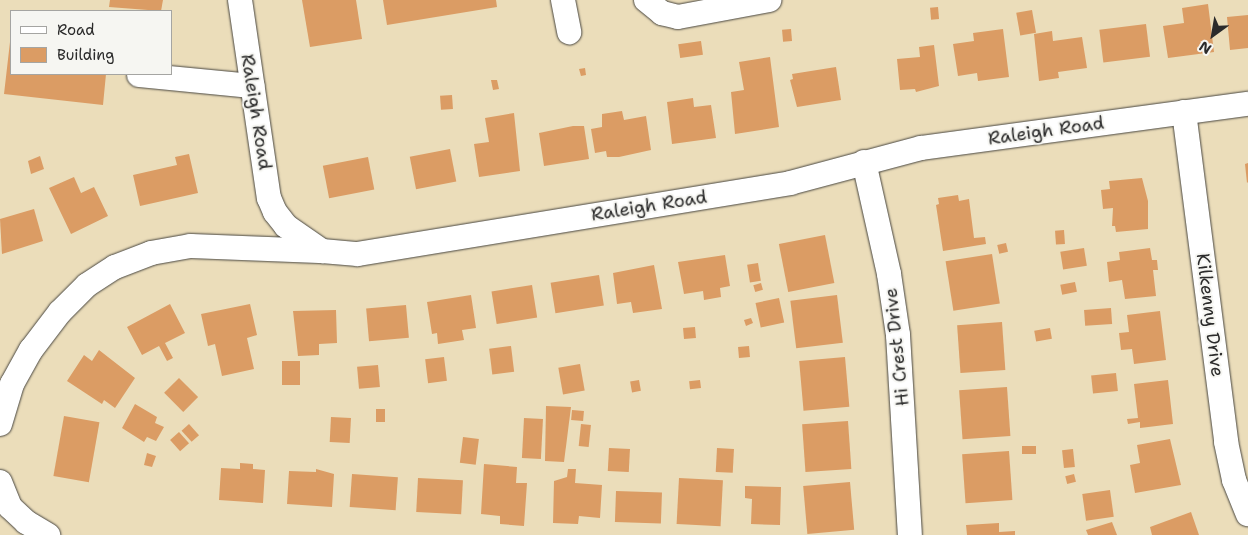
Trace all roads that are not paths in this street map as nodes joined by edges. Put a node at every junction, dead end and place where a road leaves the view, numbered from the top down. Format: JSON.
{"nodes":[{"id":1,"x":240,"y":0,"type":"edge"},
{"id":2,"x":563,"y":0,"type":"edge"},
{"id":3,"x":646,"y":0,"type":"edge"},
{"id":4,"x":769,"y":0,"type":"edge"},
{"id":5,"x":569,"y":32,"type":"dead end"},
{"id":6,"x":139,"y":75,"type":"edge"},
{"id":7,"x":252,"y":86,"type":"junction"},
{"id":8,"x":1248,"y":104,"type":"edge"},
{"id":9,"x":1184,"y":112,"type":"junction"},
{"id":10,"x":864,"y":162,"type":"junction"},
{"id":11,"x":322,"y":251,"type":"junction"},
{"id":12,"x":0,"y":424,"type":"edge"},
{"id":13,"x":0,"y":482,"type":"edge"},
{"id":14,"x":1248,"y":514,"type":"edge"},
{"id":15,"x":48,"y":535,"type":"edge"},
{"id":16,"x":910,"y":535,"type":"edge"}],
"edges":[{"from":1,"to":7,"type":"street","name":"Raleigh Road"},
{"from":2,"to":5,"type":"street"},
{"from":3,"to":4,"type":"street"},
{"from":6,"to":7,"type":"street"},
{"from":7,"to":11,"type":"street","name":"Raleigh Road"},
{"from":8,"to":9,"type":"street","name":"Raleigh Road"},
{"from":9,"to":10,"type":"street","name":"Raleigh Road"},
{"from":9,"to":14,"type":"street","name":"Kilkenny Drive"},
{"from":10,"to":11,"type":"street","name":"Raleigh Road"},
{"from":10,"to":16,"type":"street","name":"Hi Crest Drive"},
{"from":11,"to":12,"type":"street"},
{"from":13,"to":15,"type":"street"}]}
